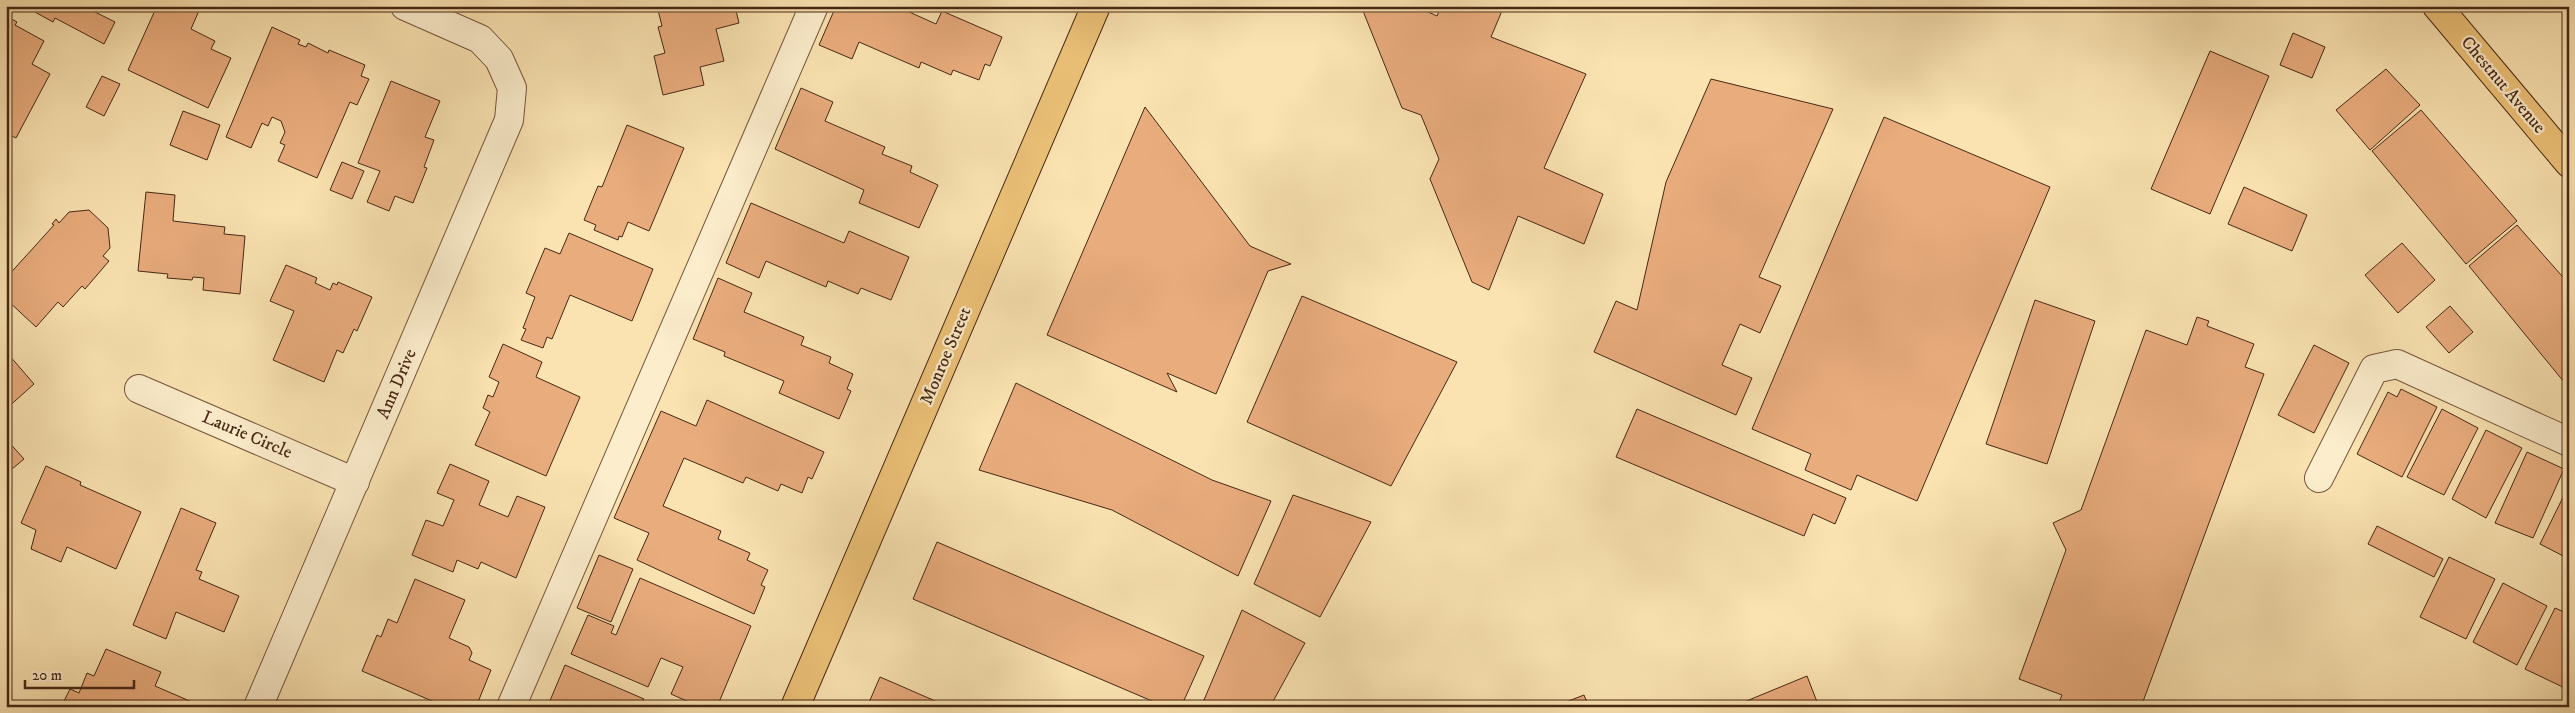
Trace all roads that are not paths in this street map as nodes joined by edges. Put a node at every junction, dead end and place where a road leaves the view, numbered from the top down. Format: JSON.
{"nodes":[{"id":1,"x":405,"y":6,"type":"edge"},
{"id":2,"x":814,"y":6,"type":"edge"},
{"id":3,"x":1096,"y":6,"type":"edge"},
{"id":4,"x":2437,"y":6,"type":"edge"},
{"id":5,"x":2569,"y":163,"type":"edge"},
{"id":6,"x":139,"y":389,"type":"dead end"},
{"id":7,"x":2569,"y":442,"type":"edge"},
{"id":8,"x":2319,"y":478,"type":"dead end"},
{"id":9,"x":355,"y":482,"type":"junction"},
{"id":10,"x":258,"y":707,"type":"edge"},
{"id":11,"x":511,"y":707,"type":"edge"},
{"id":12,"x":795,"y":707,"type":"edge"}],
"edges":[{"from":1,"to":9,"type":"street","name":"Ann Drive"},
{"from":2,"to":11,"type":"street"},
{"from":3,"to":12,"type":"main road","name":"Monroe Street"},
{"from":4,"to":5,"type":"main road","name":"Chestnut Avenue"},
{"from":6,"to":9,"type":"street","name":"Laurie Circle"},
{"from":7,"to":8,"type":"street"},
{"from":9,"to":10,"type":"street","name":"Ann Drive"}]}
